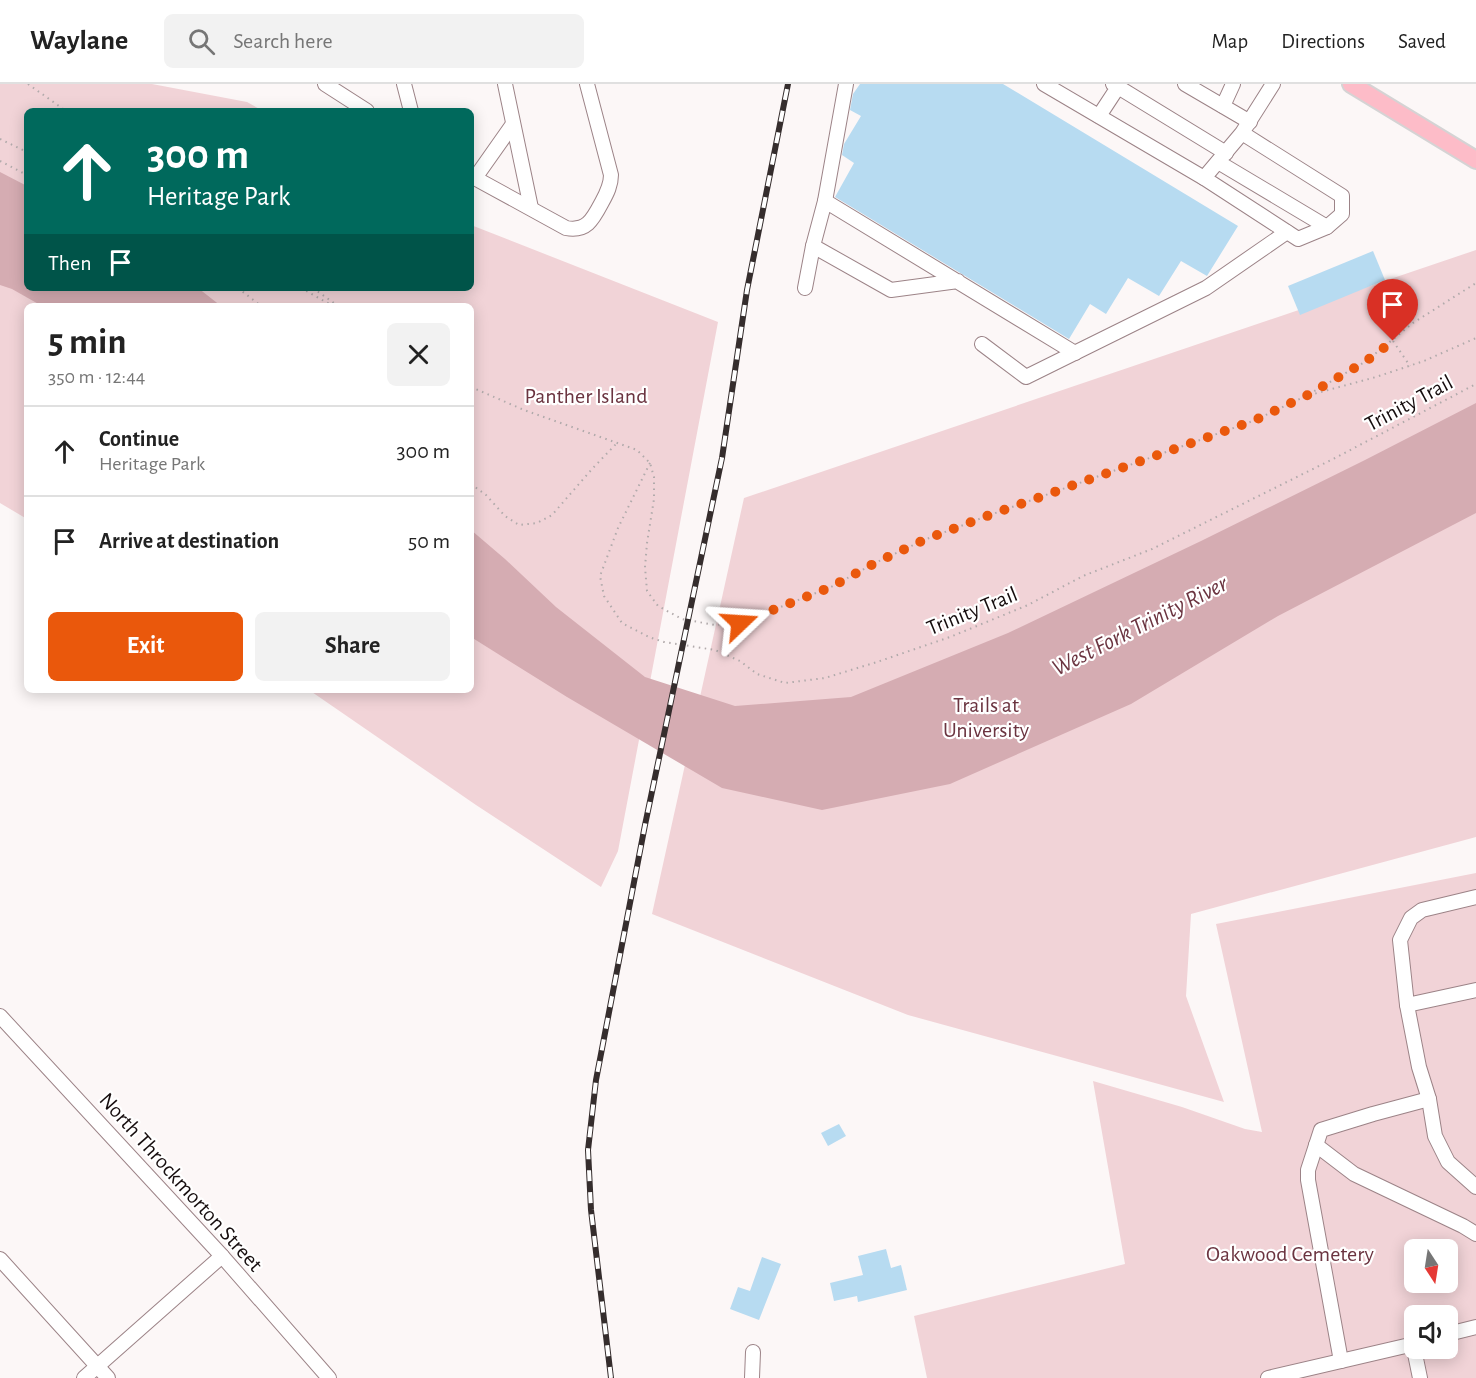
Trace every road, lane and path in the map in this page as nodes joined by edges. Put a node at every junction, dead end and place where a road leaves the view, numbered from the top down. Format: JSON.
{"nodes":[{"id":1,"x":28,"y":84,"type":"edge"},
{"id":2,"x":325,"y":84,"type":"edge"},
{"id":3,"x":505,"y":84,"type":"edge"},
{"id":4,"x":587,"y":84,"type":"edge"},
{"id":5,"x":846,"y":84,"type":"edge"},
{"id":6,"x":1044,"y":84,"type":"edge"},
{"id":7,"x":1185,"y":84,"type":"edge"},
{"id":8,"x":1233,"y":84,"type":"edge"},
{"id":9,"x":1273,"y":84,"type":"edge"},
{"id":10,"x":1351,"y":84,"type":"edge"},
{"id":11,"x":407,"y":85,"type":"edge"},
{"id":12,"x":1116,"y":85,"type":"edge"},
{"id":13,"x":1222,"y":106,"type":"junction"},
{"id":14,"x":62,"y":108,"type":"edge"},
{"id":15,"x":363,"y":108,"type":"edge"},
{"id":16,"x":411,"y":108,"type":"edge"},
{"id":17,"x":1099,"y":116,"type":"junction"},
{"id":18,"x":513,"y":124,"type":"junction"},
{"id":19,"x":1246,"y":128,"type":"junction"},
{"id":20,"x":0,"y":139,"type":"edge"},
{"id":21,"x":24,"y":151,"type":"edge"},
{"id":22,"x":1222,"y":158,"type":"junction"},
{"id":23,"x":1476,"y":160,"type":"edge"},
{"id":24,"x":0,"y":161,"type":"edge"},
{"id":25,"x":24,"y":173,"type":"edge"},
{"id":26,"x":474,"y":176,"type":"edge"},
{"id":27,"x":474,"y":178,"type":"edge"},
{"id":28,"x":1204,"y":178,"type":"junction"},
{"id":29,"x":825,"y":201,"type":"junction"},
{"id":30,"x":531,"y":208,"type":"junction"},
{"id":31,"x":1327,"y":227,"type":"junction"},
{"id":32,"x":1287,"y":232,"type":"junction"},
{"id":33,"x":813,"y":246,"type":"junction"},
{"id":34,"x":958,"y":281,"type":"junction"},
{"id":35,"x":1476,"y":284,"type":"edge"},
{"id":36,"x":806,"y":288,"type":"dead end"},
{"id":37,"x":242,"y":291,"type":"edge"},
{"id":38,"x":306,"y":291,"type":"edge"},
{"id":39,"x":317,"y":291,"type":"edge"},
{"id":40,"x":257,"y":303,"type":"edge"},
{"id":41,"x":328,"y":303,"type":"edge"},
{"id":42,"x":334,"y":303,"type":"edge"},
{"id":43,"x":1476,"y":338,"type":"edge"},
{"id":44,"x":1393,"y":341,"type":"junction"},
{"id":45,"x":982,"y":344,"type":"dead end"},
{"id":46,"x":1075,"y":352,"type":"junction"},
{"id":47,"x":1410,"y":366,"type":"junction"},
{"id":48,"x":1476,"y":384,"type":"edge"},
{"id":49,"x":474,"y":388,"type":"edge"},
{"id":50,"x":1306,"y":396,"type":"junction"},
{"id":51,"x":616,"y":443,"type":"junction"},
{"id":52,"x":650,"y":463,"type":"junction"},
{"id":53,"x":474,"y":486,"type":"edge"},
{"id":54,"x":1476,"y":897,"type":"edge"},
{"id":55,"x":1476,"y":990,"type":"edge"},
{"id":56,"x":1407,"y":1005,"type":"junction"},
{"id":57,"x":0,"y":1016,"type":"edge"},
{"id":58,"x":1429,"y":1099,"type":"junction"},
{"id":59,"x":1316,"y":1145,"type":"junction"},
{"id":60,"x":1476,"y":1187,"type":"edge"},
{"id":61,"x":1476,"y":1234,"type":"edge"},
{"id":62,"x":222,"y":1256,"type":"junction"},
{"id":63,"x":0,"y":1259,"type":"edge"},
{"id":64,"x":1476,"y":1327,"type":"edge"},
{"id":65,"x":1458,"y":1332,"type":"edge"},
{"id":66,"x":1404,"y":1346,"type":"edge"},
{"id":67,"x":753,"y":1352,"type":"dead end"},
{"id":68,"x":1417,"y":1359,"type":"edge"},
{"id":69,"x":1341,"y":1360,"type":"junction"},
{"id":70,"x":97,"y":1366,"type":"junction"},
{"id":71,"x":1316,"y":1373,"type":"edge"},
{"id":72,"x":84,"y":1378,"type":"edge"},
{"id":73,"x":108,"y":1378,"type":"edge"},
{"id":74,"x":329,"y":1378,"type":"edge"},
{"id":75,"x":752,"y":1378,"type":"edge"},
{"id":76,"x":1268,"y":1378,"type":"edge"},
{"id":77,"x":1420,"y":1378,"type":"edge"}],
"edges":[{"from":1,"to":14,"type":"path"},
{"from":2,"to":15,"type":"street"},
{"from":3,"to":18,"type":"street"},
{"from":4,"to":30,"type":"street"},
{"from":5,"to":29,"type":"street"},
{"from":6,"to":17,"type":"street"},
{"from":7,"to":13,"type":"street"},
{"from":8,"to":13,"type":"street"},
{"from":9,"to":19,"type":"street"},
{"from":10,"to":23,"type":"main road"},
{"from":11,"to":16,"type":"street"},
{"from":12,"to":17,"type":"street"},
{"from":12,"to":22,"type":"street"},
{"from":13,"to":19,"type":"street"},
{"from":17,"to":28,"type":"street"},
{"from":18,"to":26,"type":"street"},
{"from":18,"to":30,"type":"street"},
{"from":19,"to":22,"type":"street"},
{"from":19,"to":31,"type":"street"},
{"from":20,"to":21,"type":"path"},
{"from":22,"to":28,"type":"street"},
{"from":22,"to":31,"type":"street"},
{"from":24,"to":25,"type":"path"},
{"from":27,"to":30,"type":"street"},
{"from":28,"to":32,"type":"street"},
{"from":29,"to":33,"type":"street"},
{"from":29,"to":34,"type":"street"},
{"from":31,"to":32,"type":"street"},
{"from":32,"to":46,"type":"street"},
{"from":33,"to":34,"type":"street"},
{"from":33,"to":36,"type":"street"},
{"from":34,"to":46,"type":"street"},
{"from":35,"to":44,"type":"path"},
{"from":37,"to":40,"type":"path"},
{"from":38,"to":41,"type":"path"},
{"from":39,"to":42,"type":"path"},
{"from":43,"to":47,"type":"path","name":"Trinity Trail"},
{"from":44,"to":47,"type":"path"},
{"from":44,"to":50,"type":"path"},
{"from":45,"to":46,"type":"street"},
{"from":47,"to":50,"type":"path","name":"Trinity Trail"},
{"from":48,"to":52,"type":"path","name":"Trinity Trail"},
{"from":49,"to":51,"type":"path"},
{"from":50,"to":52,"type":"path","name":"Trinity Trail"},
{"from":51,"to":52,"type":"path"},
{"from":51,"to":53,"type":"path"},
{"from":54,"to":56,"type":"street"},
{"from":55,"to":56,"type":"street"},
{"from":56,"to":58,"type":"street"},
{"from":57,"to":62,"type":"street","name":"North Throckmorton Street"},
{"from":58,"to":59,"type":"street"},
{"from":58,"to":60,"type":"street"},
{"from":59,"to":61,"type":"street"},
{"from":59,"to":69,"type":"street"},
{"from":62,"to":70,"type":"street"},
{"from":62,"to":74,"type":"street","name":"North Throckmorton Street"},
{"from":63,"to":70,"type":"street"},
{"from":64,"to":65,"type":"street"},
{"from":66,"to":69,"type":"street"},
{"from":67,"to":75,"type":"street"},
{"from":68,"to":77,"type":"street"},
{"from":69,"to":71,"type":"street"},
{"from":70,"to":72,"type":"street"},
{"from":70,"to":73,"type":"street"},
{"from":71,"to":76,"type":"street"}]}
